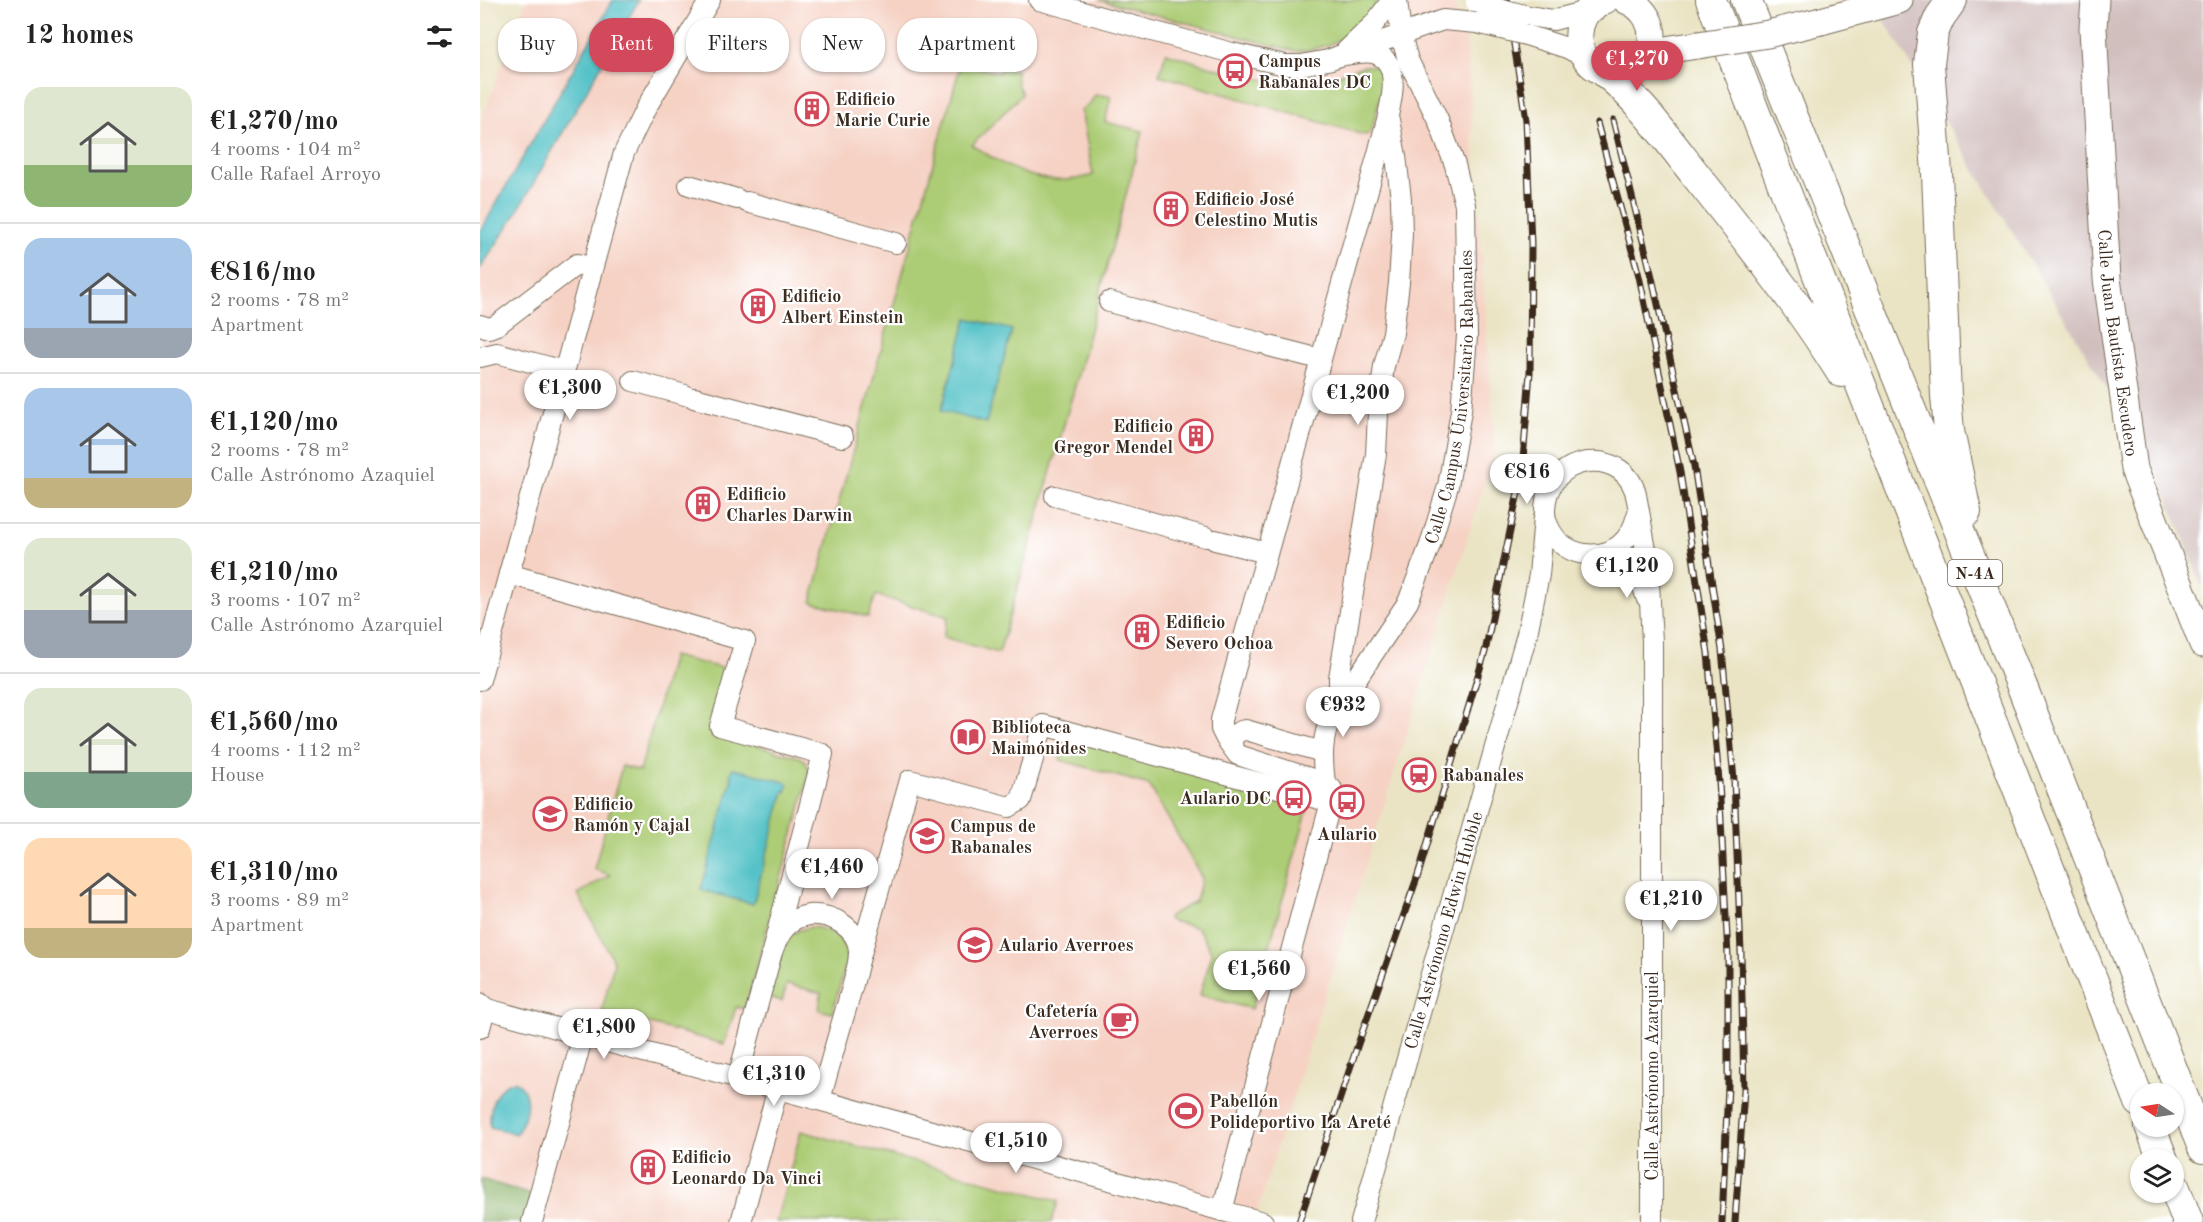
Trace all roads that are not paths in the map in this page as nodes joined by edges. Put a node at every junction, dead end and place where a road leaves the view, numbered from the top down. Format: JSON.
{"nodes":[{"id":1,"x":710,"y":0,"type":"edge"},
{"id":2,"x":1039,"y":0,"type":"edge"},
{"id":3,"x":1392,"y":0,"type":"edge"},
{"id":4,"x":1397,"y":0,"type":"edge"},
{"id":5,"x":1626,"y":0,"type":"edge"},
{"id":6,"x":1711,"y":0,"type":"edge"},
{"id":7,"x":1746,"y":0,"type":"edge"},
{"id":8,"x":1866,"y":0,"type":"edge"},
{"id":9,"x":1899,"y":0,"type":"edge"},
{"id":10,"x":1952,"y":0,"type":"edge"},
{"id":11,"x":2081,"y":0,"type":"edge"},
{"id":12,"x":2095,"y":0,"type":"edge"},
{"id":13,"x":1473,"y":1,"type":"edge"},
{"id":14,"x":1595,"y":4,"type":"edge"},
{"id":15,"x":1827,"y":19,"type":"junction"},
{"id":16,"x":2093,"y":28,"type":"junction"},
{"id":17,"x":1401,"y":35,"type":"junction"},
{"id":18,"x":1650,"y":46,"type":"junction"},
{"id":19,"x":1339,"y":57,"type":"junction"},
{"id":20,"x":1595,"y":65,"type":"junction"},
{"id":21,"x":1420,"y":88,"type":"junction"},
{"id":22,"x":1389,"y":109,"type":"junction"},
{"id":23,"x":689,"y":185,"type":"dead end"},
{"id":24,"x":896,"y":243,"type":"dead end"},
{"id":25,"x":592,"y":267,"type":"junction"},
{"id":26,"x":1108,"y":302,"type":"dead end"},
{"id":27,"x":480,"y":325,"type":"edge"},
{"id":28,"x":480,"y":357,"type":"edge"},
{"id":29,"x":1320,"y":359,"type":"junction"},
{"id":30,"x":564,"y":371,"type":"junction"},
{"id":31,"x":633,"y":381,"type":"dead end"},
{"id":32,"x":843,"y":437,"type":"dead end"},
{"id":33,"x":1055,"y":496,"type":"dead end"},
{"id":34,"x":1546,"y":498,"type":"junction"},
{"id":35,"x":1639,"y":510,"type":"junction"},
{"id":36,"x":1916,"y":528,"type":"junction"},
{"id":37,"x":1267,"y":553,"type":"junction"},
{"id":38,"x":1603,"y":554,"type":"junction"},
{"id":39,"x":509,"y":574,"type":"junction"},
{"id":40,"x":1652,"y":641,"type":"junction"},
{"id":41,"x":2203,"y":644,"type":"edge"},
{"id":42,"x":481,"y":669,"type":"edge"},
{"id":43,"x":2023,"y":689,"type":"junction"},
{"id":44,"x":1347,"y":692,"type":"junction"},
{"id":45,"x":1231,"y":744,"type":"junction"},
{"id":46,"x":1322,"y":752,"type":"junction"},
{"id":47,"x":1325,"y":783,"type":"junction"},
{"id":48,"x":1331,"y":802,"type":"junction"},
{"id":49,"x":772,"y":952,"type":"junction"},
{"id":50,"x":855,"y":975,"type":"junction"},
{"id":51,"x":482,"y":1006,"type":"edge"},
{"id":52,"x":480,"y":1028,"type":"edge"},
{"id":53,"x":584,"y":1035,"type":"junction"},
{"id":54,"x":738,"y":1077,"type":"junction"},
{"id":55,"x":2133,"y":1083,"type":"edge"},
{"id":56,"x":777,"y":1088,"type":"junction"},
{"id":57,"x":820,"y":1100,"type":"junction"},
{"id":58,"x":2203,"y":1148,"type":"edge"},
{"id":59,"x":2181,"y":1203,"type":"edge"},
{"id":60,"x":1222,"y":1211,"type":"junction"},
{"id":61,"x":1256,"y":1220,"type":"edge"},
{"id":62,"x":532,"y":1222,"type":"edge"},
{"id":63,"x":741,"y":1222,"type":"edge"},
{"id":64,"x":1361,"y":1222,"type":"edge"},
{"id":65,"x":1652,"y":1222,"type":"edge"},
{"id":66,"x":2188,"y":1222,"type":"edge"}],
"edges":[{"from":1,"to":25,"type":"street"},
{"from":2,"to":19,"type":"street"},
{"from":3,"to":19,"type":"street"},
{"from":4,"to":17,"type":"street","name":"Calle Campus Universitario Rabanales"},
{"from":5,"to":18,"type":"street"},
{"from":6,"to":36,"type":"main road","number":"N-4A"},
{"from":7,"to":43,"type":"main road","number":"N-4A"},
{"from":8,"to":15,"type":"street"},
{"from":9,"to":15,"type":"street"},
{"from":10,"to":43,"type":"main road"},
{"from":11,"to":16,"type":"street","name":"Calle Juan Bautista Escudero"},
{"from":12,"to":16,"type":"street","name":"Calle Juan Bautista Escudero"},
{"from":13,"to":14,"type":"street","bridge":true},
{"from":14,"to":20,"type":"street"},
{"from":15,"to":18,"type":"street","bridge":true},
{"from":16,"to":41,"type":"street","name":"Calle Juan Bautista Escudero"},
{"from":17,"to":19,"type":"street"},
{"from":17,"to":20,"type":"street","bridge":true},
{"from":17,"to":21,"type":"street","name":"Calle Campus Universitario Rabanales"},
{"from":18,"to":20,"type":"street"},
{"from":19,"to":22,"type":"street"},
{"from":20,"to":36,"type":"main road"},
{"from":21,"to":22,"type":"street"},
{"from":21,"to":44,"type":"street","name":"Calle Campus Universitario Rabanales"},
{"from":22,"to":29,"type":"street"},
{"from":22,"to":44,"type":"street"},
{"from":23,"to":24,"type":"street"},
{"from":25,"to":27,"type":"street"},
{"from":25,"to":30,"type":"street"},
{"from":26,"to":29,"type":"street"},
{"from":28,"to":30,"type":"street"},
{"from":29,"to":37,"type":"street"},
{"from":30,"to":39,"type":"street"},
{"from":31,"to":32,"type":"street"},
{"from":33,"to":37,"type":"street"},
{"from":34,"to":35,"type":"street"},
{"from":34,"to":38,"type":"street"},
{"from":34,"to":64,"type":"street","name":"Calle Astrónomo Edwin Hubble"},
{"from":35,"to":38,"type":"street"},
{"from":35,"to":40,"type":"street"},
{"from":36,"to":55,"type":"main road","number":"N-4A"},
{"from":37,"to":45,"type":"street"},
{"from":38,"to":40,"type":"street"},
{"from":39,"to":42,"type":"street"},
{"from":39,"to":49,"type":"street"},
{"from":40,"to":65,"type":"street","name":"Calle Astrónomo Azarquiel"},
{"from":43,"to":58,"type":"main road","number":"N-4A"},
{"from":44,"to":46,"type":"street","name":"Calle Campus Universitario Rabanales"},
{"from":45,"to":46,"type":"street"},
{"from":45,"to":47,"type":"street"},
{"from":46,"to":47,"type":"street","name":"Calle Campus Universitario Rabanales"},
{"from":47,"to":48,"type":"street","name":"Calle Campus Universitario Rabanales"},
{"from":48,"to":50,"type":"street"},
{"from":48,"to":60,"type":"street"},
{"from":49,"to":50,"type":"street"},
{"from":49,"to":54,"type":"street"},
{"from":50,"to":57,"type":"street"},
{"from":51,"to":52,"type":"street"},
{"from":51,"to":53,"type":"street"},
{"from":53,"to":54,"type":"street"},
{"from":53,"to":62,"type":"street"},
{"from":54,"to":56,"type":"street"},
{"from":56,"to":57,"type":"street"},
{"from":56,"to":63,"type":"street"},
{"from":57,"to":60,"type":"street"},
{"from":59,"to":66,"type":"main road"},
{"from":60,"to":61,"type":"street"}]}
